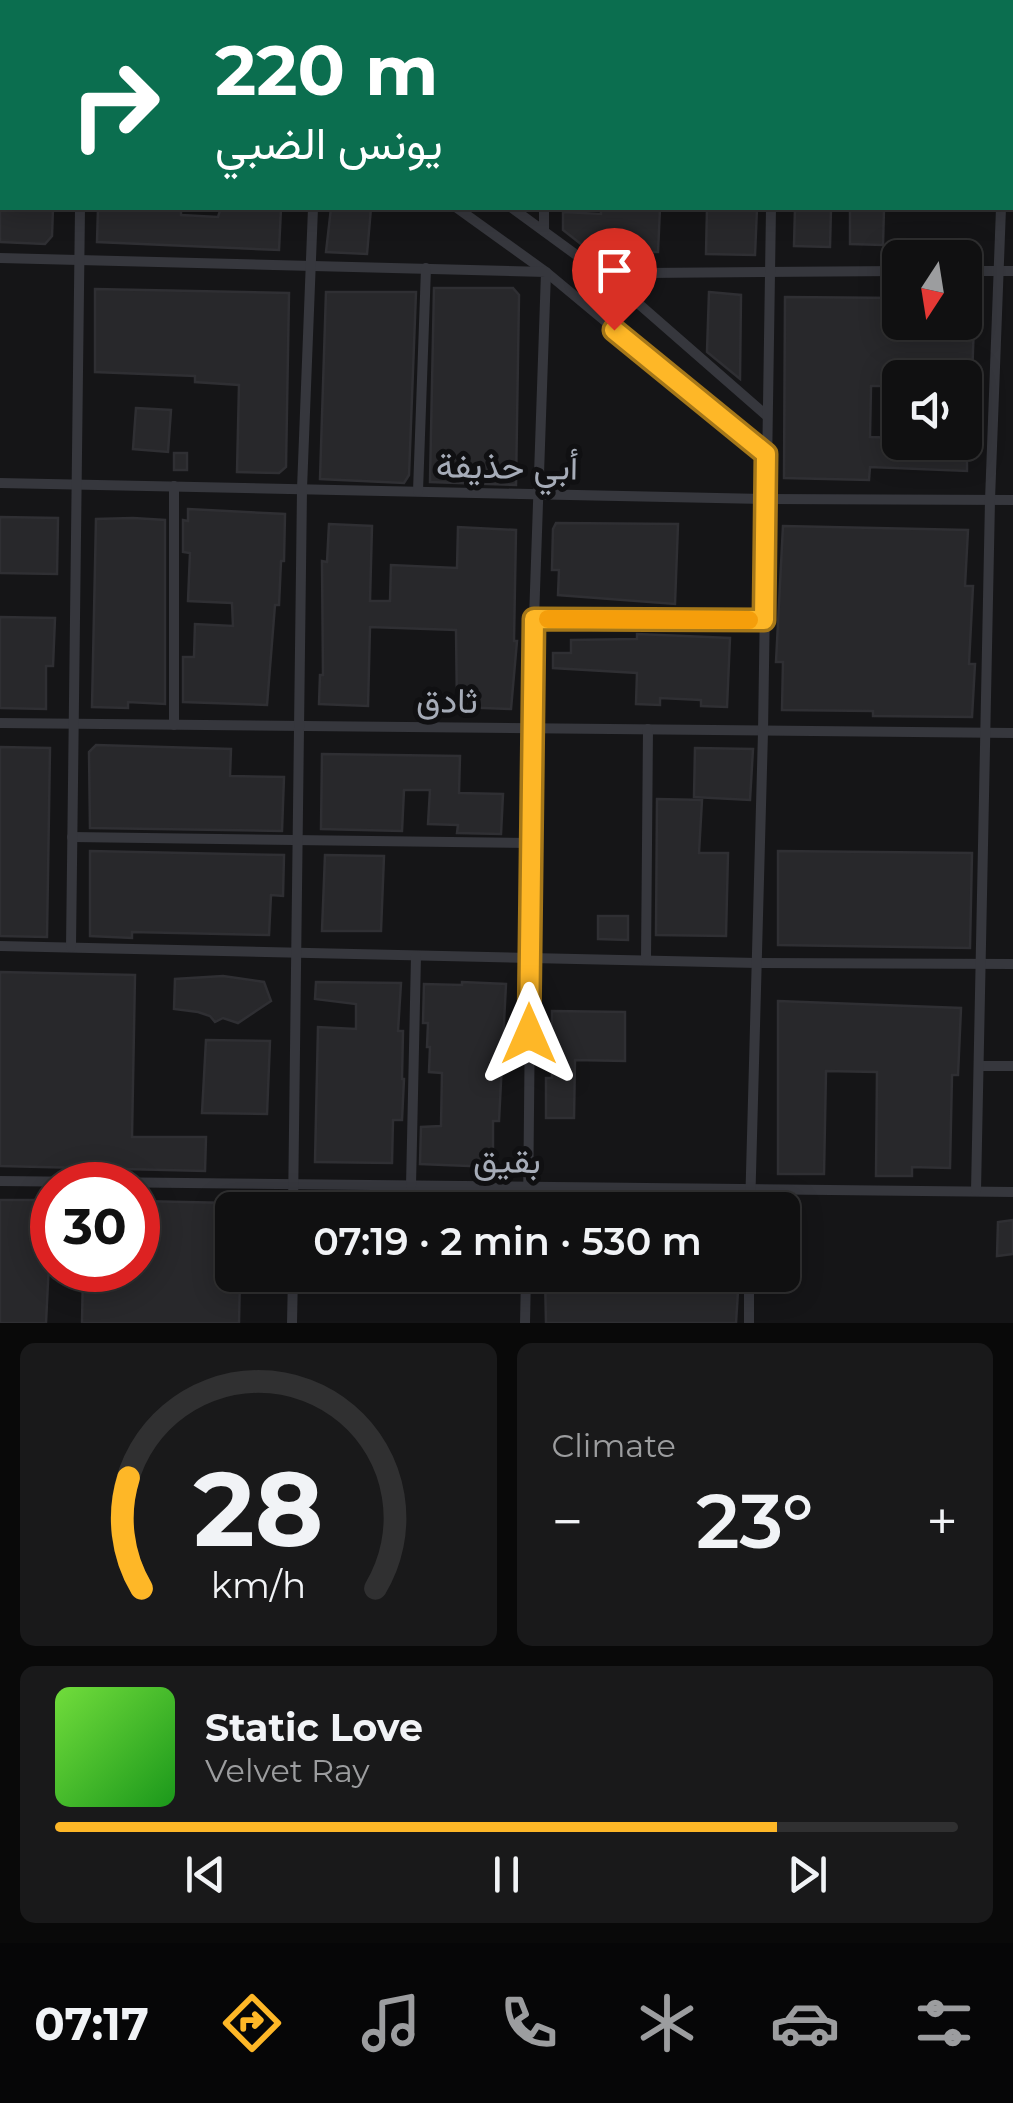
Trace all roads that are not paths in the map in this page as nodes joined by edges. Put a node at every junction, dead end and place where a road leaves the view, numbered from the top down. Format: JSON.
{"nodes":[{"id":1,"x":80,"y":210,"type":"edge"},
{"id":2,"x":312,"y":210,"type":"edge"},
{"id":3,"x":460,"y":210,"type":"edge"},
{"id":4,"x":515,"y":210,"type":"edge"},
{"id":5,"x":544,"y":210,"type":"edge"},
{"id":6,"x":771,"y":210,"type":"edge"},
{"id":7,"x":1000,"y":210,"type":"edge"},
{"id":8,"x":544,"y":231,"type":"junction"},
{"id":9,"x":0,"y":258,"type":"edge"},
{"id":10,"x":78,"y":259,"type":"junction"},
{"id":11,"x":311,"y":264,"type":"junction"},
{"id":12,"x":426,"y":268,"type":"junction"},
{"id":13,"x":982,"y":270,"type":"edge"},
{"id":14,"x":999,"y":270,"type":"junction"},
{"id":15,"x":1013,"y":270,"type":"edge"},
{"id":16,"x":882,"y":271,"type":"edge"},
{"id":17,"x":546,"y":272,"type":"junction"},
{"id":18,"x":770,"y":272,"type":"junction"},
{"id":19,"x":616,"y":284,"type":"junction"},
{"id":20,"x":767,"y":416,"type":"junction"},
{"id":21,"x":766,"y":454,"type":"junction"},
{"id":22,"x":0,"y":483,"type":"edge"},
{"id":23,"x":76,"y":484,"type":"junction"},
{"id":24,"x":174,"y":486,"type":"junction"},
{"id":25,"x":302,"y":488,"type":"junction"},
{"id":26,"x":418,"y":491,"type":"junction"},
{"id":27,"x":538,"y":495,"type":"junction"},
{"id":28,"x":765,"y":499,"type":"junction"},
{"id":29,"x":990,"y":500,"type":"junction"},
{"id":30,"x":1013,"y":500,"type":"edge"},
{"id":31,"x":534,"y":619,"type":"junction"},
{"id":32,"x":764,"y":620,"type":"junction"},
{"id":33,"x":0,"y":723,"type":"edge"},
{"id":34,"x":73,"y":724,"type":"junction"},
{"id":35,"x":174,"y":724,"type":"junction"},
{"id":36,"x":298,"y":726,"type":"junction"},
{"id":37,"x":532,"y":729,"type":"junction"},
{"id":38,"x":648,"y":729,"type":"junction"},
{"id":39,"x":763,"y":732,"type":"junction"},
{"id":40,"x":985,"y":732,"type":"junction"},
{"id":41,"x":1013,"y":733,"type":"edge"},
{"id":42,"x":72,"y":837,"type":"junction"},
{"id":43,"x":298,"y":840,"type":"junction"},
{"id":44,"x":531,"y":842,"type":"junction"},
{"id":45,"x":0,"y":946,"type":"edge"},
{"id":46,"x":71,"y":947,"type":"junction"},
{"id":47,"x":297,"y":953,"type":"junction"},
{"id":48,"x":416,"y":956,"type":"junction"},
{"id":49,"x":530,"y":958,"type":"junction"},
{"id":50,"x":646,"y":960,"type":"junction"},
{"id":51,"x":757,"y":962,"type":"junction"},
{"id":52,"x":982,"y":964,"type":"junction"},
{"id":53,"x":1013,"y":964,"type":"edge"},
{"id":54,"x":979,"y":1066,"type":"junction"},
{"id":55,"x":1013,"y":1066,"type":"edge"},
{"id":56,"x":0,"y":1181,"type":"edge"},
{"id":57,"x":293,"y":1184,"type":"junction"},
{"id":58,"x":411,"y":1186,"type":"junction"},
{"id":59,"x":528,"y":1188,"type":"junction"},
{"id":60,"x":750,"y":1189,"type":"junction"},
{"id":61,"x":976,"y":1191,"type":"junction"},
{"id":62,"x":293,"y":1192,"type":"edge"},
{"id":63,"x":528,"y":1192,"type":"edge"},
{"id":64,"x":1013,"y":1192,"type":"edge"},
{"id":65,"x":292,"y":1292,"type":"edge"},
{"id":66,"x":526,"y":1292,"type":"edge"},
{"id":67,"x":749,"y":1292,"type":"edge"},
{"id":68,"x":292,"y":1323,"type":"edge"},
{"id":69,"x":525,"y":1323,"type":"edge"},
{"id":70,"x":749,"y":1323,"type":"edge"}],
"edges":[{"from":1,"to":10,"type":"street"},
{"from":2,"to":11,"type":"street"},
{"from":3,"to":17,"type":"street"},
{"from":4,"to":8,"type":"street"},
{"from":5,"to":8,"type":"street"},
{"from":6,"to":18,"type":"street"},
{"from":7,"to":14,"type":"street"},
{"from":8,"to":19,"type":"street"},
{"from":9,"to":10,"type":"street"},
{"from":10,"to":11,"type":"street"},
{"from":10,"to":23,"type":"street"},
{"from":11,"to":12,"type":"street"},
{"from":11,"to":25,"type":"street"},
{"from":12,"to":17,"type":"street"},
{"from":12,"to":26,"type":"street"},
{"from":13,"to":14,"type":"street"},
{"from":14,"to":15,"type":"street"},
{"from":14,"to":29,"type":"street"},
{"from":16,"to":18,"type":"street"},
{"from":17,"to":21,"type":"street"},
{"from":17,"to":27,"type":"street"},
{"from":18,"to":19,"type":"street"},
{"from":18,"to":20,"type":"street"},
{"from":19,"to":20,"type":"street"},
{"from":20,"to":21,"type":"street"},
{"from":21,"to":28,"type":"street"},
{"from":22,"to":23,"type":"street","name":"أبي حذيفة"},
{"from":23,"to":24,"type":"street","name":"أبي حذيفة"},
{"from":23,"to":34,"type":"street"},
{"from":24,"to":25,"type":"street","name":"أبي حذيفة"},
{"from":24,"to":35,"type":"street"},
{"from":25,"to":26,"type":"street","name":"أبي حذيفة"},
{"from":25,"to":36,"type":"street"},
{"from":26,"to":27,"type":"street","name":"أبي حذيفة"},
{"from":27,"to":28,"type":"street","name":"أبي حذيفة"},
{"from":27,"to":31,"type":"street"},
{"from":28,"to":29,"type":"street","name":"أبي حذيفة"},
{"from":28,"to":32,"type":"street"},
{"from":29,"to":30,"type":"street","name":"أبي حذيفة"},
{"from":29,"to":40,"type":"street"},
{"from":31,"to":32,"type":"street"},
{"from":31,"to":37,"type":"street"},
{"from":32,"to":39,"type":"street"},
{"from":33,"to":34,"type":"street","name":"ثادق"},
{"from":34,"to":35,"type":"street","name":"ثادق"},
{"from":34,"to":42,"type":"street"},
{"from":35,"to":36,"type":"street","name":"ثادق"},
{"from":36,"to":37,"type":"street","name":"ثادق"},
{"from":36,"to":43,"type":"street"},
{"from":37,"to":38,"type":"street","name":"ثادق"},
{"from":37,"to":44,"type":"street"},
{"from":38,"to":39,"type":"street","name":"ثادق"},
{"from":38,"to":50,"type":"street"},
{"from":39,"to":40,"type":"street","name":"ثادق"},
{"from":39,"to":51,"type":"street"},
{"from":40,"to":41,"type":"street","name":"ثادق"},
{"from":40,"to":52,"type":"street"},
{"from":42,"to":43,"type":"street"},
{"from":42,"to":46,"type":"street"},
{"from":43,"to":44,"type":"street"},
{"from":43,"to":47,"type":"street"},
{"from":44,"to":49,"type":"street"},
{"from":45,"to":46,"type":"street"},
{"from":46,"to":47,"type":"street"},
{"from":47,"to":48,"type":"street"},
{"from":47,"to":57,"type":"street"},
{"from":48,"to":49,"type":"street"},
{"from":48,"to":58,"type":"street"},
{"from":49,"to":50,"type":"street"},
{"from":49,"to":59,"type":"street"},
{"from":50,"to":51,"type":"street"},
{"from":51,"to":52,"type":"street"},
{"from":51,"to":60,"type":"street"},
{"from":52,"to":53,"type":"street"},
{"from":52,"to":54,"type":"street"},
{"from":54,"to":55,"type":"street"},
{"from":54,"to":61,"type":"street"},
{"from":56,"to":57,"type":"street","name":"بقيق"},
{"from":57,"to":58,"type":"street","name":"بقيق"},
{"from":57,"to":62,"type":"street"},
{"from":58,"to":59,"type":"street","name":"بقيق"},
{"from":59,"to":60,"type":"street","name":"بقيق"},
{"from":59,"to":63,"type":"street"},
{"from":60,"to":61,"type":"street","name":"بقيق"},
{"from":61,"to":64,"type":"street","name":"بقيق"},
{"from":65,"to":68,"type":"street"},
{"from":66,"to":69,"type":"street"},
{"from":67,"to":70,"type":"street"}]}
